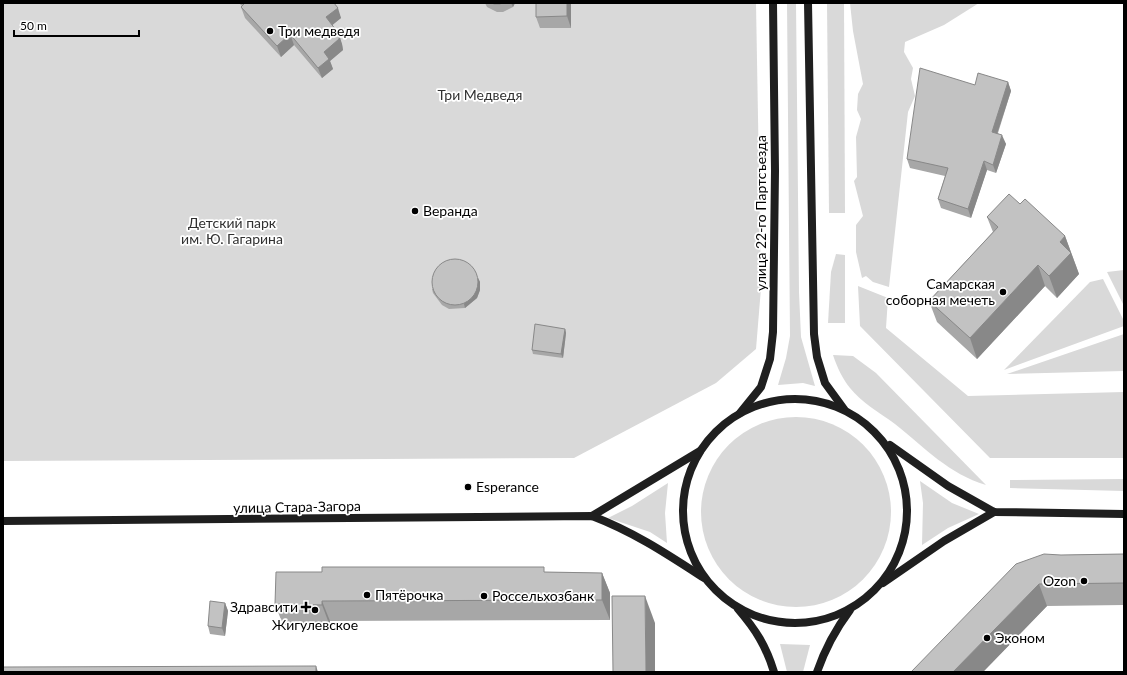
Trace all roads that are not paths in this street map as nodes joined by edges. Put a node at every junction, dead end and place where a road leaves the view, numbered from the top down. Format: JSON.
{"nodes":[{"id":1,"x":774,"y":3,"type":"edge"},
{"id":2,"x":808,"y":3,"type":"edge"},
{"id":3,"x":844,"y":409,"type":"junction"},
{"id":4,"x":740,"y":414,"type":"junction"},
{"id":5,"x":890,"y":445,"type":"junction"},
{"id":6,"x":700,"y":450,"type":"junction"},
{"id":7,"x":994,"y":512,"type":"junction"},
{"id":8,"x":1124,"y":514,"type":"edge"},
{"id":9,"x":592,"y":516,"type":"junction"},
{"id":10,"x":3,"y":521,"type":"edge"},
{"id":11,"x":704,"y":578,"type":"junction"},
{"id":12,"x":879,"y":586,"type":"junction"},
{"id":13,"x":738,"y":608,"type":"junction"},
{"id":14,"x":850,"y":610,"type":"junction"},
{"id":15,"x":774,"y":672,"type":"edge"},
{"id":16,"x":817,"y":672,"type":"edge"}],
"edges":[{"from":1,"to":4,"type":"main road","name":"улица 22-го Партсъезда"},
{"from":2,"to":3,"type":"main road"},
{"from":3,"to":4,"type":"main road"},
{"from":3,"to":5,"type":"main road"},
{"from":4,"to":6,"type":"main road"},
{"from":5,"to":7,"type":"main road"},
{"from":5,"to":12,"type":"main road"},
{"from":6,"to":9,"type":"main road"},
{"from":6,"to":11,"type":"main road"},
{"from":7,"to":8,"type":"main road"},
{"from":7,"to":12,"type":"main road"},
{"from":9,"to":10,"type":"main road","name":"улица Стара-Загора"},
{"from":9,"to":11,"type":"main road","name":"улица Стара-Загора"},
{"from":11,"to":13,"type":"main road"},
{"from":12,"to":14,"type":"main road"},
{"from":13,"to":14,"type":"main road"},
{"from":13,"to":15,"type":"main road"},
{"from":14,"to":16,"type":"main road"}]}
